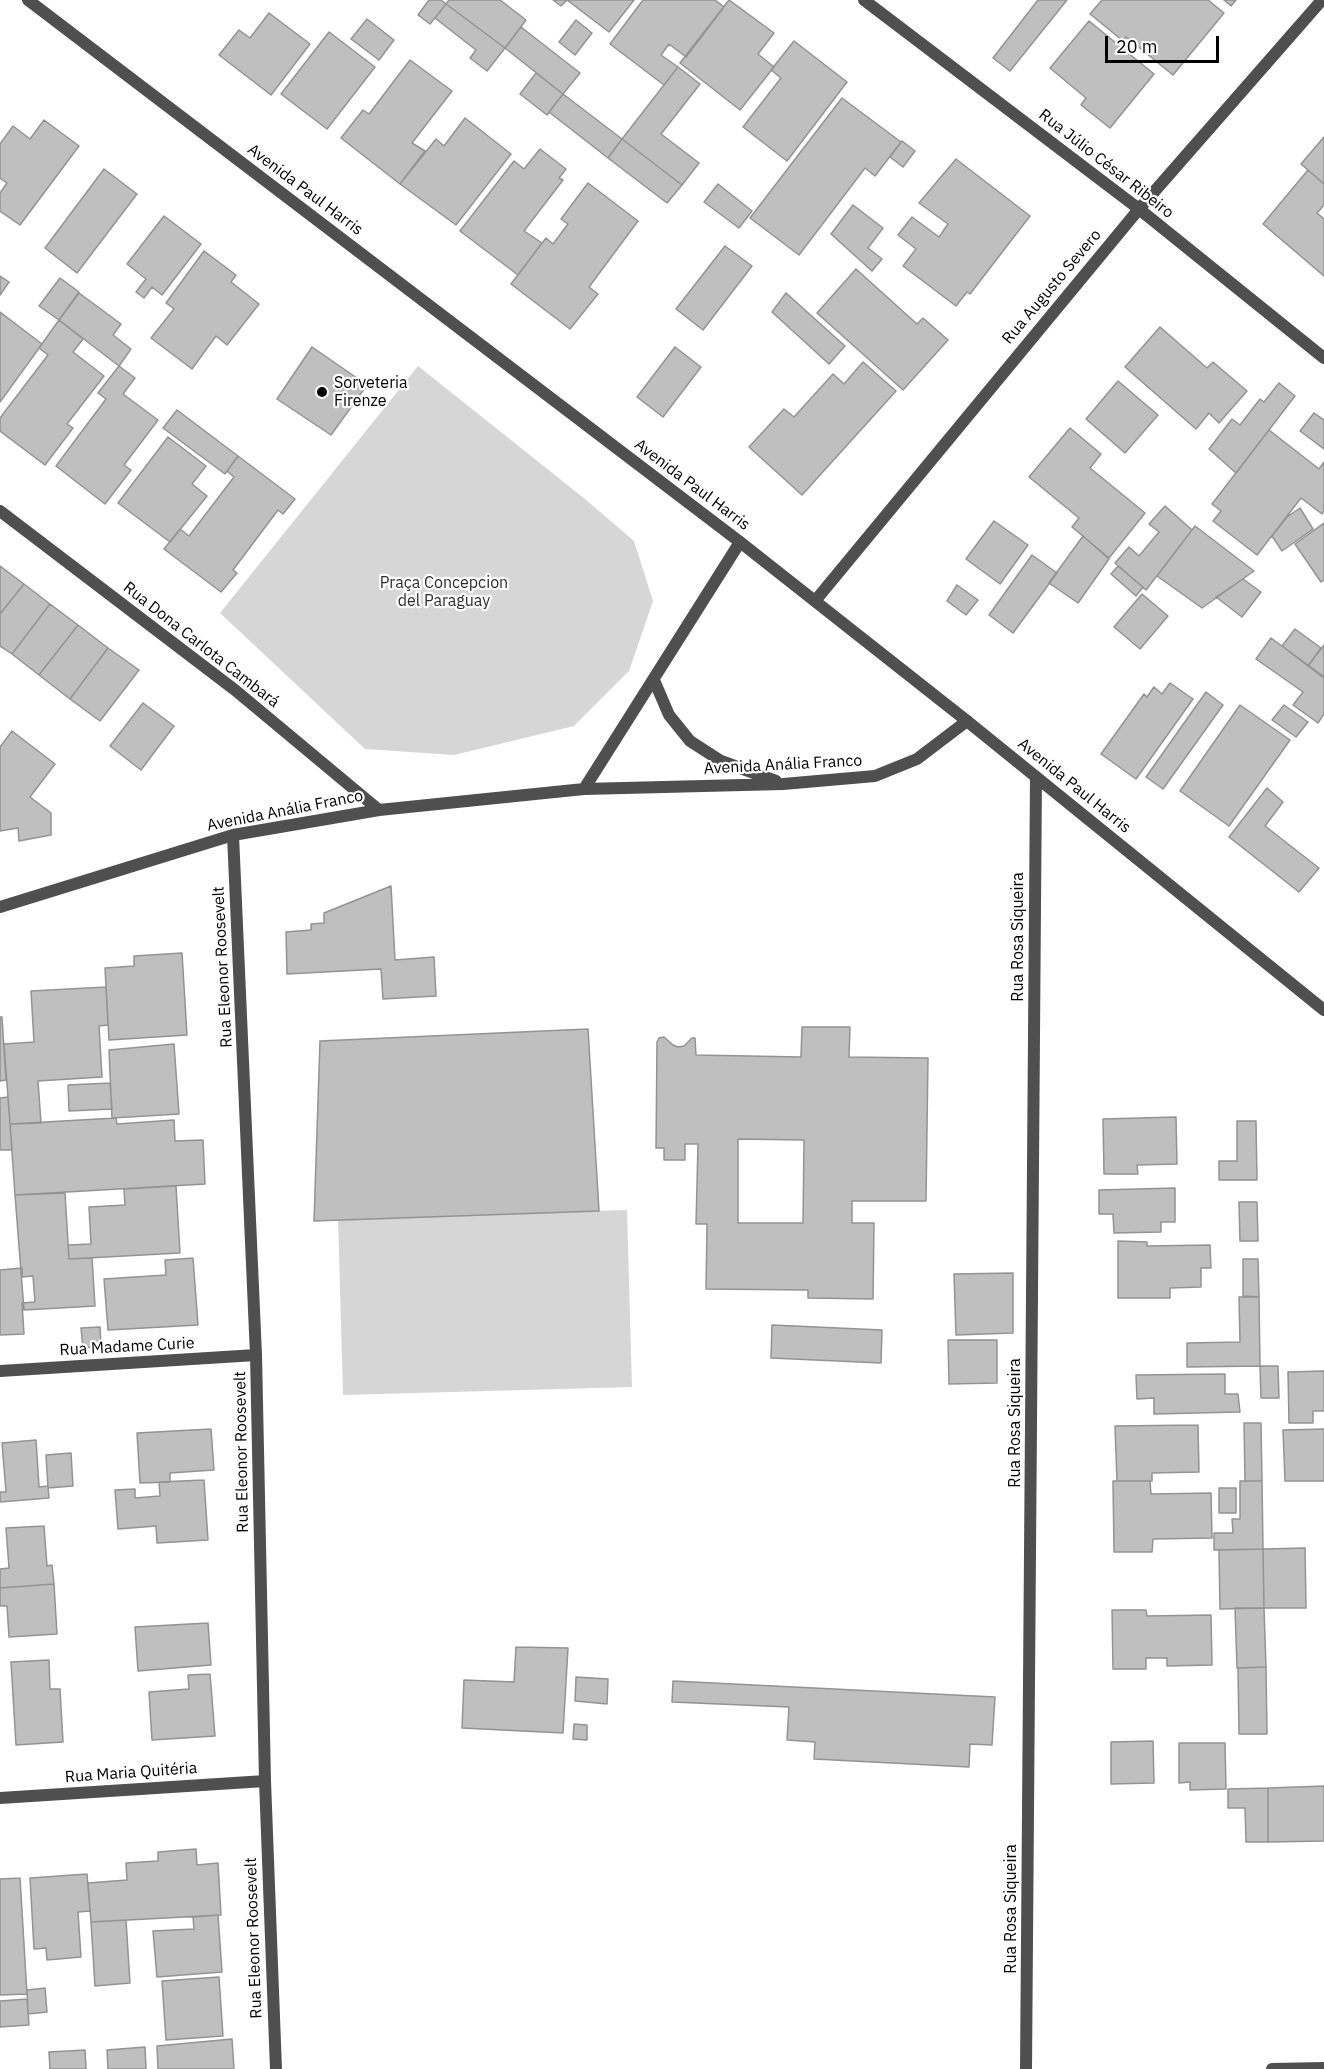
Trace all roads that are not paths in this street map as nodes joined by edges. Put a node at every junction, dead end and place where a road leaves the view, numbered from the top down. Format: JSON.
{"nodes":[{"id":1,"x":27,"y":0,"type":"edge"},
{"id":2,"x":864,"y":0,"type":"edge"},
{"id":3,"x":1322,"y":0,"type":"edge"},
{"id":4,"x":1138,"y":209,"type":"junction"},
{"id":5,"x":1324,"y":358,"type":"edge"},
{"id":6,"x":0,"y":511,"type":"edge"},
{"id":7,"x":740,"y":542,"type":"junction"},
{"id":8,"x":814,"y":601,"type":"junction"},
{"id":9,"x":654,"y":680,"type":"junction"},
{"id":10,"x":967,"y":721,"type":"junction"},
{"id":11,"x":1036,"y":777,"type":"junction"},
{"id":12,"x":783,"y":784,"type":"junction"},
{"id":13,"x":584,"y":789,"type":"junction"},
{"id":14,"x":379,"y":810,"type":"junction"},
{"id":15,"x":233,"y":835,"type":"junction"},
{"id":16,"x":0,"y":907,"type":"edge"},
{"id":17,"x":1324,"y":1011,"type":"edge"},
{"id":18,"x":256,"y":1355,"type":"junction"},
{"id":19,"x":0,"y":1371,"type":"edge"},
{"id":20,"x":265,"y":1781,"type":"junction"},
{"id":21,"x":0,"y":1798,"type":"edge"},
{"id":22,"x":1324,"y":2068,"type":"edge"},
{"id":23,"x":276,"y":2069,"type":"edge"},
{"id":24,"x":1026,"y":2069,"type":"edge"},
{"id":25,"x":1272,"y":2069,"type":"edge"}],
"edges":[{"from":1,"to":7,"type":"street","name":"Avenida Paul Harris"},
{"from":2,"to":4,"type":"street","name":"Rua Júlio César Ribeiro"},
{"from":3,"to":4,"type":"street","name":"Rua Augusto Severo"},
{"from":4,"to":5,"type":"street","name":"Rua Júlio César Ribeiro"},
{"from":4,"to":8,"type":"street","name":"Rua Augusto Severo"},
{"from":6,"to":14,"type":"street","name":"Rua Dona Carlota Cambará"},
{"from":7,"to":8,"type":"street","name":"Avenida Paul Harris"},
{"from":7,"to":9,"type":"street"},
{"from":8,"to":10,"type":"street","name":"Avenida Paul Harris"},
{"from":9,"to":12,"type":"street"},
{"from":9,"to":13,"type":"street"},
{"from":10,"to":11,"type":"street","name":"Avenida Paul Harris"},
{"from":10,"to":12,"type":"street","name":"Avenida Anália Franco"},
{"from":11,"to":17,"type":"street","name":"Avenida Paul Harris"},
{"from":11,"to":24,"type":"street","name":"Rua Rosa Siqueira"},
{"from":12,"to":13,"type":"street","name":"Avenida Anália Franco"},
{"from":13,"to":14,"type":"street","name":"Avenida Anália Franco"},
{"from":14,"to":15,"type":"street","name":"Avenida Anália Franco"},
{"from":15,"to":16,"type":"street","name":"Avenida Anália Franco"},
{"from":15,"to":18,"type":"street","name":"Rua Eleonor Roosevelt"},
{"from":18,"to":19,"type":"street","name":"Rua Madame Curie"},
{"from":18,"to":20,"type":"street","name":"Rua Eleonor Roosevelt"},
{"from":20,"to":21,"type":"street","name":"Rua Maria Quitéria"},
{"from":20,"to":23,"type":"street","name":"Rua Eleonor Roosevelt"},
{"from":22,"to":25,"type":"street"}]}
